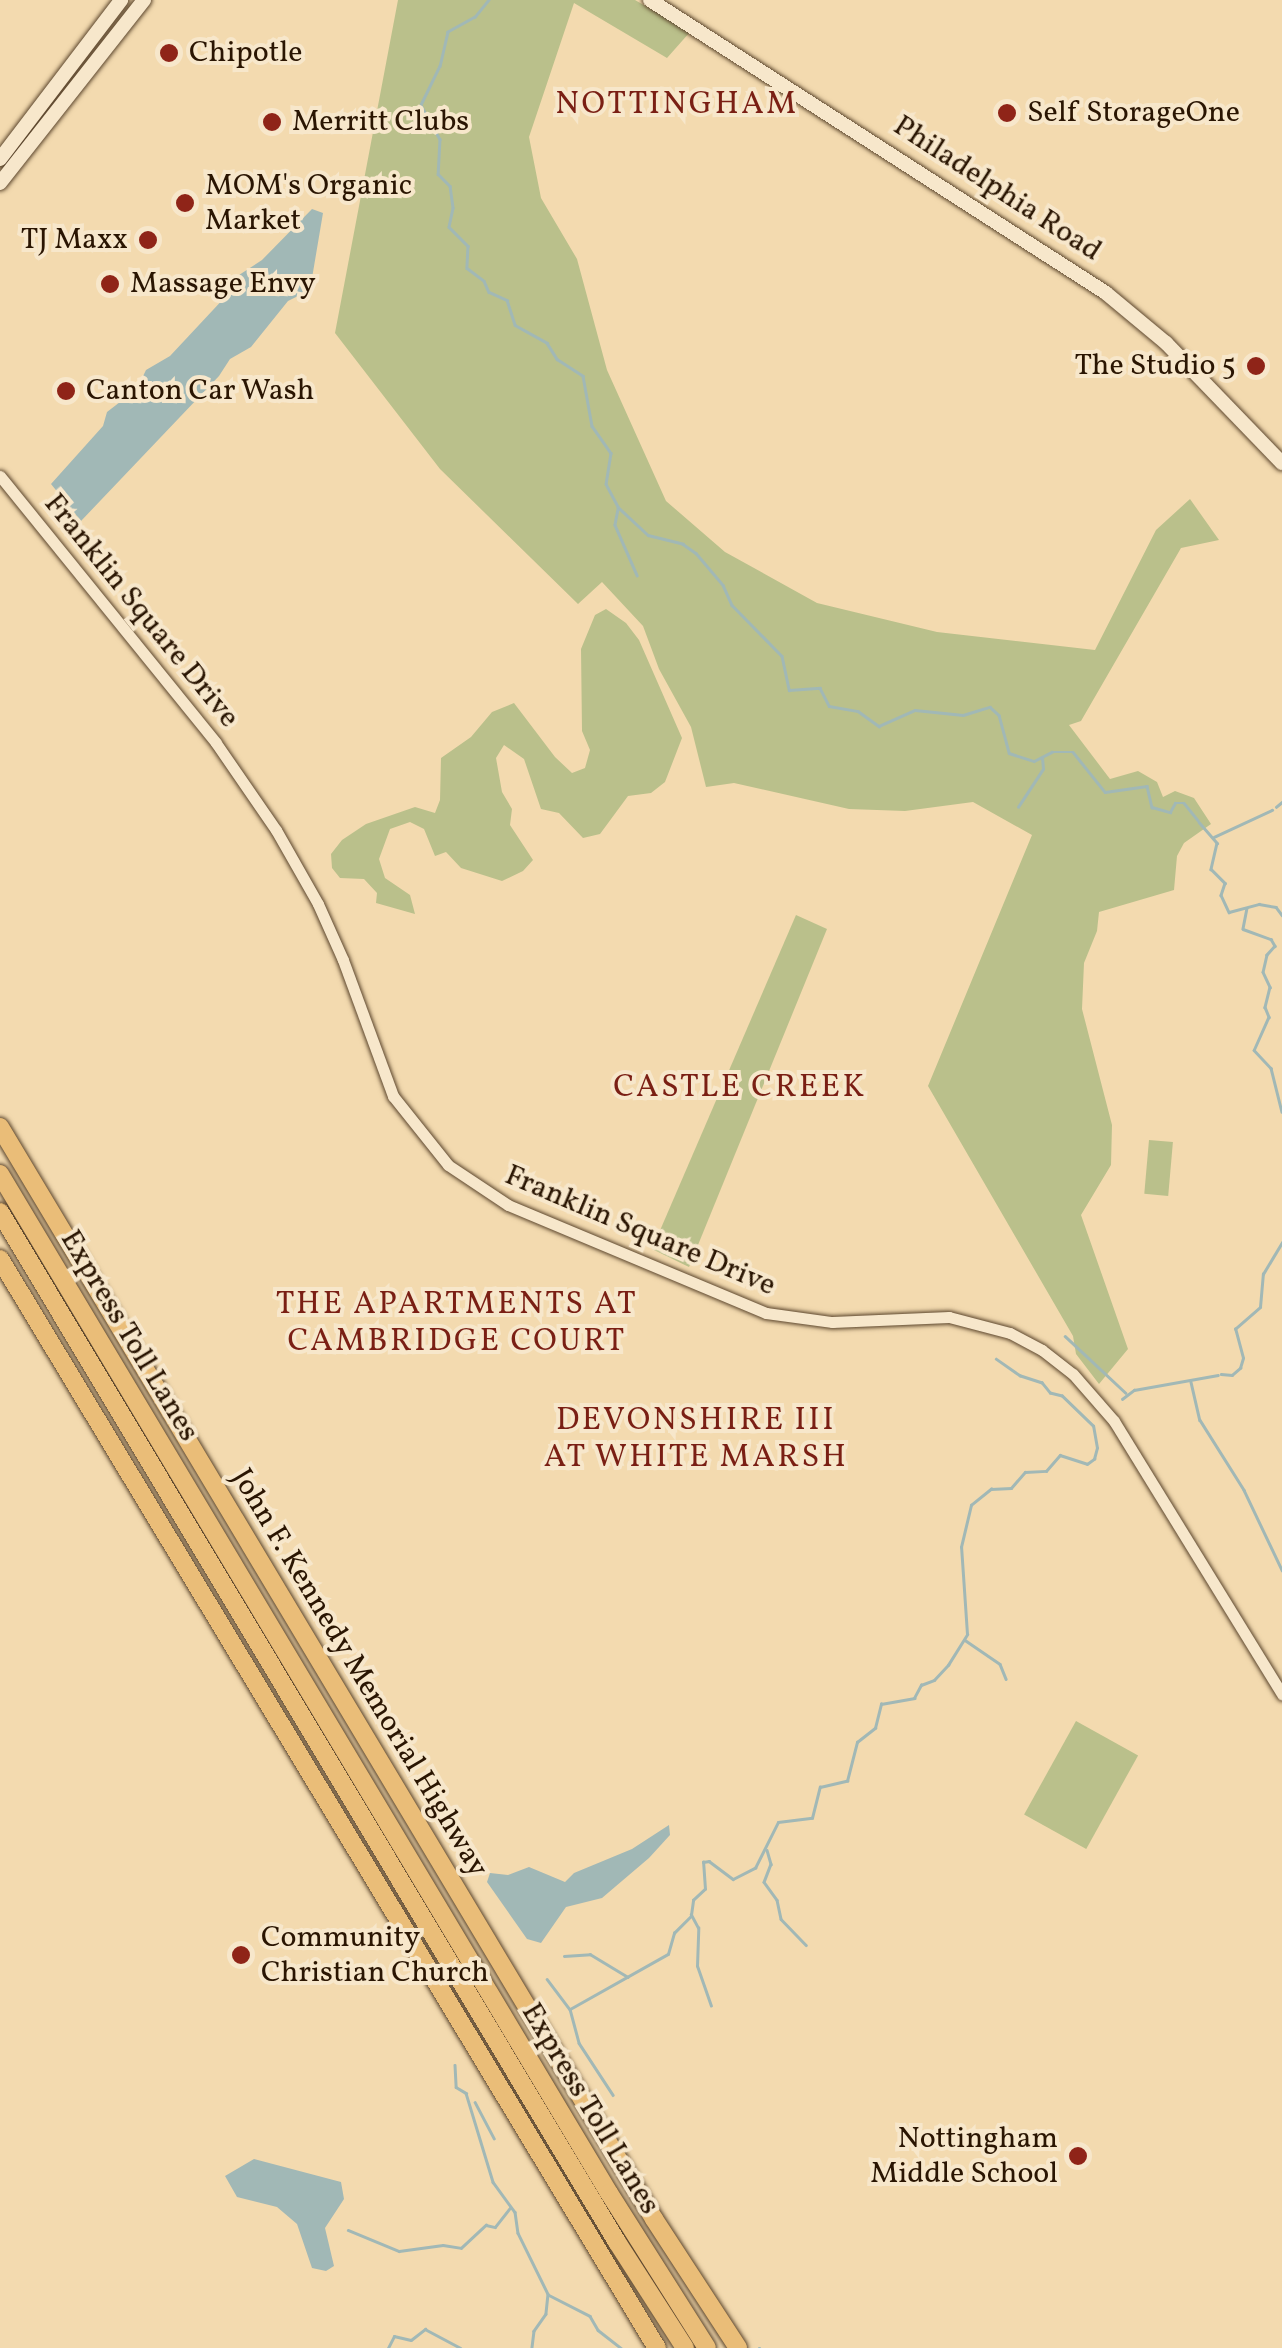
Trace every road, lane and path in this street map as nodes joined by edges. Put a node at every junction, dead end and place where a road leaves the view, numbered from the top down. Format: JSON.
{"nodes":[{"id":1,"x":121,"y":0,"type":"edge"},
{"id":2,"x":144,"y":0,"type":"edge"},
{"id":3,"x":650,"y":0,"type":"edge"},
{"id":4,"x":0,"y":159,"type":"edge"},
{"id":5,"x":0,"y":183,"type":"edge"},
{"id":6,"x":1282,"y":463,"type":"edge"},
{"id":7,"x":0,"y":476,"type":"edge"},
{"id":8,"x":0,"y":1127,"type":"edge"},
{"id":9,"x":0,"y":1174,"type":"edge"},
{"id":10,"x":0,"y":1212,"type":"edge"},
{"id":11,"x":0,"y":1259,"type":"edge"},
{"id":12,"x":1282,"y":1694,"type":"edge"},
{"id":13,"x":658,"y":2348,"type":"edge"},
{"id":14,"x":686,"y":2348,"type":"edge"},
{"id":15,"x":707,"y":2348,"type":"edge"},
{"id":16,"x":738,"y":2348,"type":"edge"}],
"edges":[{"from":1,"to":4,"type":"main road"},
{"from":2,"to":5,"type":"main road"},
{"from":3,"to":6,"type":"main road","name":"Philadelphia Road"},
{"from":7,"to":12,"type":"street","name":"Franklin Square Drive"},
{"from":8,"to":16,"type":"highway","name":"John F. Kennedy Memorial Highway"},
{"from":9,"to":15,"type":"highway","name":"Express Toll Lanes"},
{"from":10,"to":14,"type":"highway","name":"Express Toll Lanes"},
{"from":11,"to":13,"type":"highway"}]}
